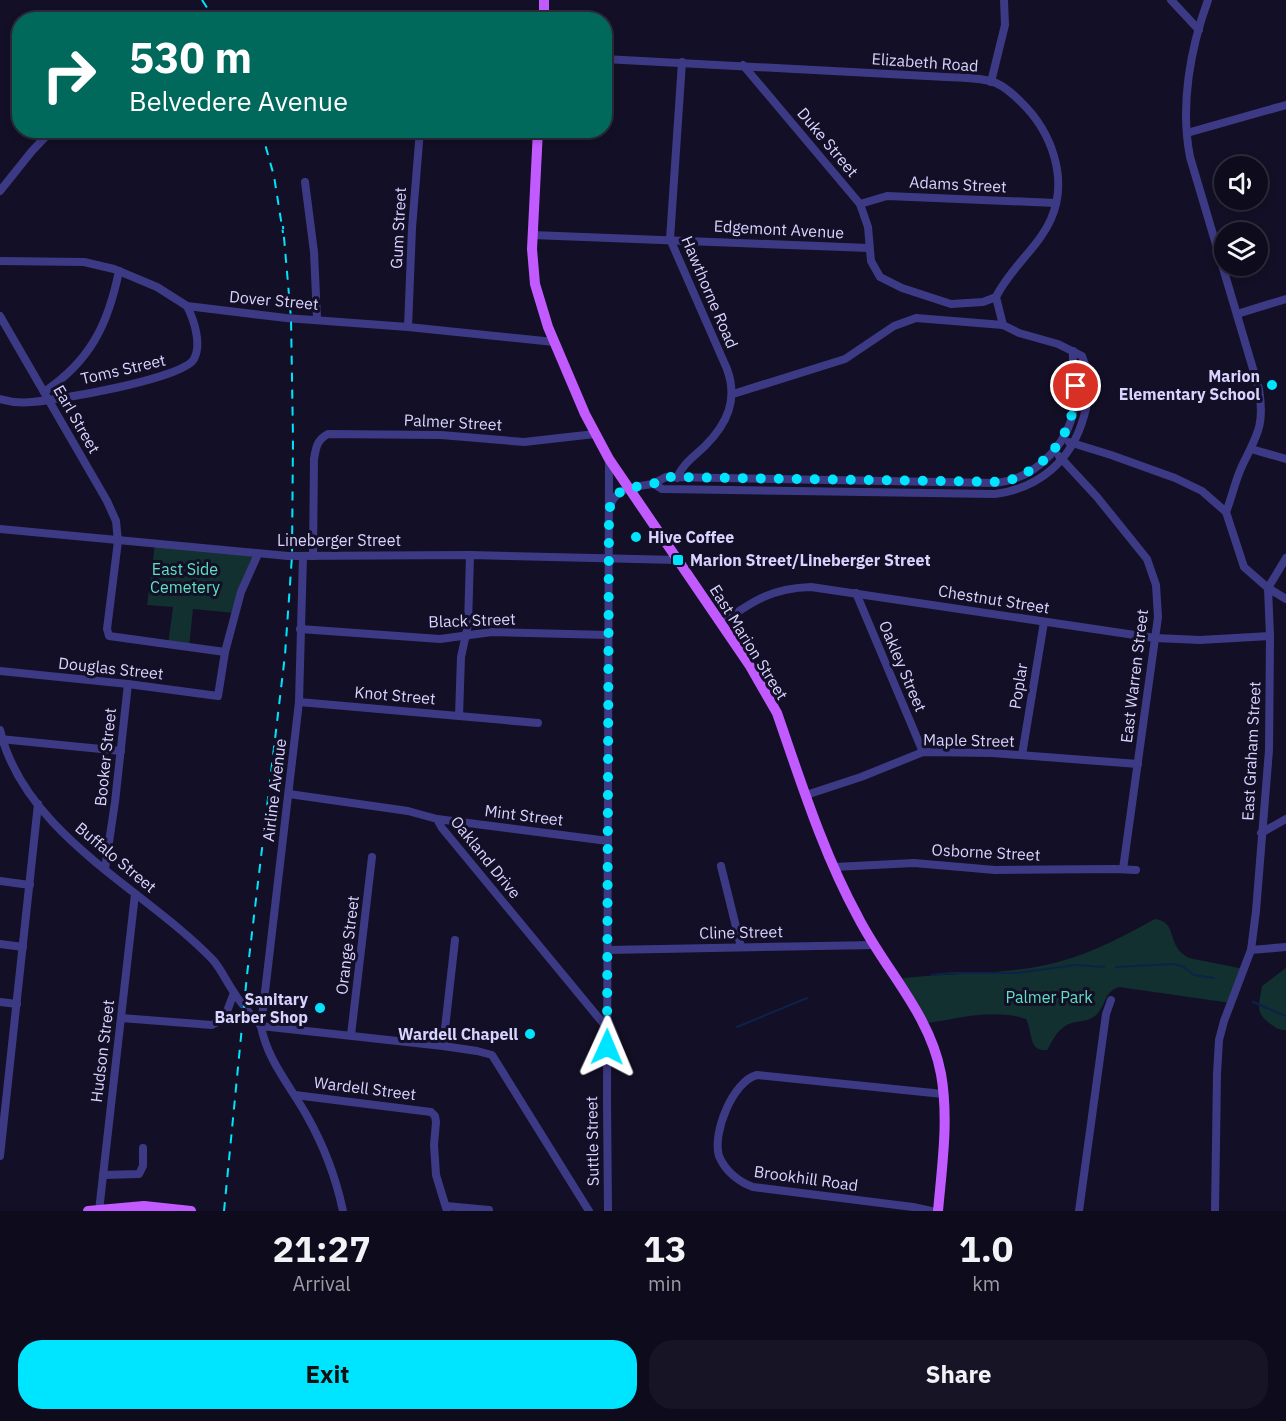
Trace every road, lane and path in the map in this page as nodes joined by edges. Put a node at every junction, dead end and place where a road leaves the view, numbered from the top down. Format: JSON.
{"nodes":[{"id":1,"x":1004,"y":0,"type":"edge"},
{"id":2,"x":1171,"y":0,"type":"edge"},
{"id":3,"x":1208,"y":0,"type":"edge"},
{"id":4,"x":1199,"y":30,"type":"junction"},
{"id":5,"x":612,"y":59,"type":"edge"},
{"id":6,"x":682,"y":62,"type":"junction"},
{"id":7,"x":743,"y":66,"type":"junction"},
{"id":8,"x":992,"y":82,"type":"junction"},
{"id":9,"x":1286,"y":105,"type":"edge"},
{"id":10,"x":1187,"y":133,"type":"junction"},
{"id":11,"x":44,"y":138,"type":"edge"},
{"id":12,"x":419,"y":138,"type":"edge"},
{"id":13,"x":538,"y":138,"type":"edge"},
{"id":14,"x":305,"y":183,"type":"dead end"},
{"id":15,"x":0,"y":191,"type":"edge"},
{"id":16,"x":1056,"y":203,"type":"junction"},
{"id":17,"x":860,"y":204,"type":"junction"},
{"id":18,"x":532,"y":235,"type":"junction"},
{"id":19,"x":670,"y":239,"type":"junction"},
{"id":20,"x":869,"y":249,"type":"junction"},
{"id":21,"x":0,"y":261,"type":"edge"},
{"id":22,"x":119,"y":271,"type":"junction"},
{"id":23,"x":996,"y":297,"type":"junction"},
{"id":24,"x":1286,"y":299,"type":"edge"},
{"id":25,"x":187,"y":306,"type":"junction"},
{"id":26,"x":1237,"y":314,"type":"junction"},
{"id":27,"x":0,"y":315,"type":"edge"},
{"id":28,"x":317,"y":318,"type":"junction"},
{"id":29,"x":1003,"y":325,"type":"junction"},
{"id":30,"x":408,"y":327,"type":"junction"},
{"id":31,"x":555,"y":342,"type":"junction"},
{"id":32,"x":1073,"y":351,"type":"junction"},
{"id":33,"x":733,"y":394,"type":"junction"},
{"id":34,"x":46,"y":396,"type":"junction"},
{"id":35,"x":0,"y":399,"type":"edge"},
{"id":36,"x":596,"y":434,"type":"junction"},
{"id":37,"x":1062,"y":440,"type":"junction"},
{"id":38,"x":1075,"y":444,"type":"junction"},
{"id":39,"x":1251,"y":449,"type":"junction"},
{"id":40,"x":1054,"y":451,"type":"junction"},
{"id":41,"x":609,"y":459,"type":"junction"},
{"id":42,"x":1286,"y":459,"type":"edge"},
{"id":43,"x":1062,"y":460,"type":"junction"},
{"id":44,"x":677,"y":478,"type":"junction"},
{"id":45,"x":809,"y":480,"type":"junction"},
{"id":46,"x":945,"y":482,"type":"junction"},
{"id":47,"x":654,"y":484,"type":"junction"},
{"id":48,"x":628,"y":488,"type":"junction"},
{"id":49,"x":808,"y":492,"type":"junction"},
{"id":50,"x":945,"y":494,"type":"junction"},
{"id":51,"x":609,"y":510,"type":"junction"},
{"id":52,"x":1226,"y":512,"type":"junction"},
{"id":53,"x":0,"y":530,"type":"edge"},
{"id":54,"x":118,"y":541,"type":"junction"},
{"id":55,"x":258,"y":554,"type":"junction"},
{"id":56,"x":470,"y":555,"type":"junction"},
{"id":57,"x":303,"y":556,"type":"junction"},
{"id":58,"x":313,"y":556,"type":"junction"},
{"id":59,"x":609,"y":558,"type":"junction"},
{"id":60,"x":1286,"y":558,"type":"edge"},
{"id":61,"x":678,"y":560,"type":"junction"},
{"id":62,"x":1268,"y":588,"type":"junction"},
{"id":63,"x":856,"y":593,"type":"junction"},
{"id":64,"x":1286,"y":599,"type":"edge"},
{"id":65,"x":1044,"y":622,"type":"junction"},
{"id":66,"x":721,"y":623,"type":"junction"},
{"id":67,"x":300,"y":629,"type":"junction"},
{"id":68,"x":609,"y":635,"type":"junction"},
{"id":69,"x":466,"y":636,"type":"junction"},
{"id":70,"x":1270,"y":636,"type":"junction"},
{"id":71,"x":1155,"y":638,"type":"junction"},
{"id":72,"x":225,"y":652,"type":"junction"},
{"id":73,"x":0,"y":671,"type":"edge"},
{"id":74,"x":128,"y":684,"type":"junction"},
{"id":75,"x":299,"y":702,"type":"junction"},
{"id":76,"x":459,"y":716,"type":"junction"},
{"id":77,"x":538,"y":723,"type":"dead end"},
{"id":78,"x":0,"y":730,"type":"edge"},
{"id":79,"x":1,"y":740,"type":"edge"},
{"id":80,"x":121,"y":752,"type":"junction"},
{"id":81,"x":923,"y":752,"type":"junction"},
{"id":82,"x":1022,"y":755,"type":"junction"},
{"id":83,"x":1138,"y":764,"type":"junction"},
{"id":84,"x":289,"y":794,"type":"junction"},
{"id":85,"x":806,"y":795,"type":"junction"},
{"id":86,"x":38,"y":804,"type":"junction"},
{"id":87,"x":437,"y":819,"type":"junction"},
{"id":88,"x":1286,"y":819,"type":"edge"},
{"id":89,"x":1262,"y":833,"type":"junction"},
{"id":90,"x":608,"y":841,"type":"junction"},
{"id":91,"x":372,"y":857,"type":"dead end"},
{"id":92,"x":721,"y":866,"type":"dead end"},
{"id":93,"x":834,"y":867,"type":"junction"},
{"id":94,"x":105,"y":869,"type":"junction"},
{"id":95,"x":1124,"y":869,"type":"junction"},
{"id":96,"x":1136,"y":870,"type":"dead end"},
{"id":97,"x":0,"y":881,"type":"edge"},
{"id":98,"x":30,"y":885,"type":"junction"},
{"id":99,"x":135,"y":894,"type":"junction"},
{"id":100,"x":455,"y":940,"type":"dead end"},
{"id":101,"x":0,"y":944,"type":"edge"},
{"id":102,"x":875,"y":945,"type":"junction"},
{"id":103,"x":23,"y":947,"type":"junction"},
{"id":104,"x":741,"y":947,"type":"junction"},
{"id":105,"x":1286,"y":947,"type":"edge"},
{"id":106,"x":608,"y":950,"type":"junction"},
{"id":107,"x":1251,"y":950,"type":"junction"},
{"id":108,"x":234,"y":993,"type":"junction"},
{"id":109,"x":1111,"y":1000,"type":"dead end"},
{"id":110,"x":0,"y":1002,"type":"edge"},
{"id":111,"x":16,"y":1004,"type":"junction"},
{"id":112,"x":121,"y":1018,"type":"junction"},
{"id":113,"x":261,"y":1026,"type":"junction"},
{"id":114,"x":608,"y":1029,"type":"junction"},
{"id":115,"x":351,"y":1035,"type":"junction"},
{"id":116,"x":443,"y":1046,"type":"junction"},
{"id":117,"x":943,"y":1094,"type":"junction"},
{"id":118,"x":295,"y":1095,"type":"junction"},
{"id":119,"x":143,"y":1148,"type":"dead end"},
{"id":120,"x":0,"y":1156,"type":"edge"},
{"id":121,"x":103,"y":1175,"type":"junction"},
{"id":122,"x":446,"y":1208,"type":"edge"},
{"id":123,"x":96,"y":1210,"type":"edge"},
{"id":124,"x":489,"y":1210,"type":"edge"},
{"id":125,"x":191,"y":1211,"type":"edge"},
{"id":126,"x":343,"y":1211,"type":"edge"},
{"id":127,"x":589,"y":1211,"type":"edge"},
{"id":128,"x":608,"y":1211,"type":"edge"},
{"id":129,"x":931,"y":1211,"type":"edge"},
{"id":130,"x":938,"y":1211,"type":"edge"},
{"id":131,"x":1079,"y":1211,"type":"edge"},
{"id":132,"x":1215,"y":1211,"type":"edge"}],
"edges":[{"from":1,"to":8,"type":"street"},
{"from":2,"to":4,"type":"street"},
{"from":3,"to":4,"type":"street"},
{"from":4,"to":10,"type":"street"},
{"from":5,"to":6,"type":"street","name":"Elizabeth Road"},
{"from":6,"to":7,"type":"street","name":"Elizabeth Road"},
{"from":6,"to":19,"type":"street","name":"Hawthorne Road"},
{"from":7,"to":8,"type":"street","name":"Elizabeth Road"},
{"from":7,"to":17,"type":"street","name":"Duke Street"},
{"from":8,"to":16,"type":"street","name":"Elizabeth Road"},
{"from":9,"to":10,"type":"street"},
{"from":10,"to":26,"type":"street"},
{"from":11,"to":15,"type":"street"},
{"from":12,"to":30,"type":"street","name":"Gum Street"},
{"from":13,"to":18,"type":"main road","name":"East Marion Street"},
{"from":14,"to":28,"type":"street"},
{"from":16,"to":17,"type":"street","name":"Adams Street"},
{"from":16,"to":23,"type":"street","name":"Elizabeth Road"},
{"from":17,"to":20,"type":"street","name":"Duke Street"},
{"from":18,"to":19,"type":"street","name":"Edgemont Avenue"},
{"from":18,"to":31,"type":"main road","name":"East Marion Street"},
{"from":19,"to":20,"type":"street","name":"Edgemont Avenue"},
{"from":19,"to":33,"type":"street","name":"Hawthorne Road"},
{"from":20,"to":23,"type":"street"},
{"from":21,"to":22,"type":"street","name":"Dover Street"},
{"from":22,"to":25,"type":"street","name":"Dover Street"},
{"from":22,"to":34,"type":"street"},
{"from":23,"to":29,"type":"street"},
{"from":24,"to":26,"type":"street"},
{"from":25,"to":28,"type":"street","name":"Dover Street"},
{"from":25,"to":34,"type":"street","name":"Toms Street"},
{"from":26,"to":39,"type":"street"},
{"from":27,"to":34,"type":"street","name":"Earl Street"},
{"from":28,"to":30,"type":"street","name":"Dover Street"},
{"from":29,"to":32,"type":"street"},
{"from":29,"to":33,"type":"street"},
{"from":30,"to":31,"type":"street","name":"Dover Street"},
{"from":31,"to":36,"type":"main road","name":"East Marion Street"},
{"from":32,"to":37,"type":"street"},
{"from":32,"to":38,"type":"street"},
{"from":33,"to":44,"type":"street"},
{"from":34,"to":35,"type":"street","name":"Toms Street"},
{"from":34,"to":54,"type":"street","name":"Earl Street"},
{"from":36,"to":41,"type":"main road","name":"East Marion Street"},
{"from":36,"to":58,"type":"street","name":"Palmer Street"},
{"from":37,"to":38,"type":"street"},
{"from":37,"to":40,"type":"street"},
{"from":38,"to":43,"type":"street"},
{"from":38,"to":52,"type":"street"},
{"from":39,"to":42,"type":"street"},
{"from":39,"to":52,"type":"street"},
{"from":40,"to":43,"type":"street","name":"East Warren Street"},
{"from":40,"to":46,"type":"street"},
{"from":41,"to":48,"type":"main road","name":"East Marion Street"},
{"from":41,"to":51,"type":"street","name":"Suttle Street"},
{"from":43,"to":50,"type":"street"},
{"from":43,"to":71,"type":"street","name":"East Warren Street"},
{"from":44,"to":45,"type":"street"},
{"from":44,"to":47,"type":"street"},
{"from":45,"to":46,"type":"street"},
{"from":45,"to":49,"type":"street"},
{"from":46,"to":50,"type":"street"},
{"from":47,"to":48,"type":"street"},
{"from":47,"to":49,"type":"street"},
{"from":48,"to":51,"type":"street"},
{"from":48,"to":61,"type":"main road","name":"East Marion Street"},
{"from":49,"to":50,"type":"street"},
{"from":51,"to":59,"type":"street","name":"Suttle Street"},
{"from":52,"to":62,"type":"street"},
{"from":53,"to":54,"type":"street","name":"Lineberger Street"},
{"from":54,"to":55,"type":"street","name":"Lineberger Street"},
{"from":54,"to":72,"type":"street","name":"Earl Street"},
{"from":55,"to":57,"type":"street","name":"Lineberger Street"},
{"from":55,"to":72,"type":"street"},
{"from":56,"to":58,"type":"street","name":"Lineberger Street"},
{"from":56,"to":59,"type":"street","name":"Lineberger Street"},
{"from":56,"to":69,"type":"street"},
{"from":57,"to":58,"type":"street","name":"Lineberger Street"},
{"from":57,"to":67,"type":"street","name":"Airline Avenue"},
{"from":59,"to":61,"type":"street","name":"Lineberger Street"},
{"from":59,"to":68,"type":"street","name":"Suttle Street"},
{"from":60,"to":62,"type":"street"},
{"from":61,"to":66,"type":"main road","name":"East Marion Street"},
{"from":62,"to":64,"type":"street"},
{"from":62,"to":70,"type":"street","name":"East Graham Street"},
{"from":63,"to":65,"type":"street","name":"Chestnut Street"},
{"from":63,"to":66,"type":"street","name":"Chestnut Street"},
{"from":63,"to":81,"type":"street","name":"Oakley Street"},
{"from":65,"to":71,"type":"street","name":"Chestnut Street"},
{"from":65,"to":82,"type":"street","name":"Poplar"},
{"from":66,"to":85,"type":"main road","name":"East Marion Street"},
{"from":67,"to":69,"type":"street","name":"Black Street"},
{"from":67,"to":75,"type":"street","name":"Airline Avenue"},
{"from":68,"to":69,"type":"street","name":"Black Street"},
{"from":68,"to":90,"type":"street","name":"Suttle Street"},
{"from":69,"to":76,"type":"street"},
{"from":70,"to":71,"type":"street","name":"Chestnut Street"},
{"from":70,"to":89,"type":"street","name":"East Graham Street"},
{"from":71,"to":83,"type":"street","name":"East Warren Street"},
{"from":72,"to":74,"type":"street","name":"Douglas Street"},
{"from":73,"to":74,"type":"street","name":"Douglas Street"},
{"from":74,"to":80,"type":"street","name":"Booker Street"},
{"from":75,"to":76,"type":"street","name":"Knot Street"},
{"from":75,"to":84,"type":"street","name":"Airline Avenue"},
{"from":76,"to":77,"type":"street","name":"Knot Street"},
{"from":78,"to":79,"type":"street","name":"Buffalo Street"},
{"from":79,"to":80,"type":"street"},
{"from":79,"to":86,"type":"street","name":"Buffalo Street"},
{"from":80,"to":94,"type":"street","name":"Booker Street"},
{"from":81,"to":82,"type":"street","name":"Maple Street"},
{"from":81,"to":85,"type":"street","name":"Maple Street"},
{"from":82,"to":83,"type":"street","name":"Maple Street"},
{"from":83,"to":95,"type":"street","name":"East Warren Street"},
{"from":84,"to":87,"type":"street","name":"Oakland Drive"},
{"from":84,"to":113,"type":"street","name":"Airline Avenue"},
{"from":85,"to":93,"type":"main road","name":"East Marion Street"},
{"from":86,"to":94,"type":"street","name":"Buffalo Street"},
{"from":86,"to":98,"type":"street"},
{"from":87,"to":90,"type":"street","name":"Mint Street"},
{"from":87,"to":114,"type":"street","name":"Oakland Drive"},
{"from":88,"to":89,"type":"street"},
{"from":89,"to":107,"type":"street","name":"East Graham Street"},
{"from":90,"to":106,"type":"street","name":"Suttle Street"},
{"from":91,"to":115,"type":"street","name":"Orange Street"},
{"from":92,"to":104,"type":"street"},
{"from":93,"to":95,"type":"street","name":"Osborne Street"},
{"from":93,"to":102,"type":"main road","name":"East Marion Street"},
{"from":94,"to":99,"type":"street","name":"Buffalo Street"},
{"from":95,"to":96,"type":"street","name":"Osborne Street"},
{"from":97,"to":98,"type":"street"},
{"from":98,"to":103,"type":"street"},
{"from":99,"to":108,"type":"street","name":"Buffalo Street"},
{"from":99,"to":112,"type":"street","name":"Hudson Street"},
{"from":100,"to":116,"type":"street"},
{"from":101,"to":103,"type":"street"},
{"from":102,"to":104,"type":"street","name":"Cline Street"},
{"from":102,"to":117,"type":"main road","name":"East Marion Street"},
{"from":103,"to":111,"type":"street"},
{"from":104,"to":106,"type":"street","name":"Cline Street"},
{"from":105,"to":107,"type":"street"},
{"from":106,"to":114,"type":"street","name":"Suttle Street"},
{"from":107,"to":132,"type":"street","name":"East Graham Street"},
{"from":108,"to":112,"type":"street"},
{"from":108,"to":113,"type":"street","name":"Buffalo Street"},
{"from":109,"to":131,"type":"street"},
{"from":110,"to":111,"type":"street"},
{"from":111,"to":120,"type":"street"},
{"from":112,"to":121,"type":"street","name":"Hudson Street"},
{"from":113,"to":115,"type":"street"},
{"from":113,"to":118,"type":"street"},
{"from":114,"to":128,"type":"street","name":"Suttle Street"},
{"from":115,"to":116,"type":"street"},
{"from":116,"to":127,"type":"street"},
{"from":117,"to":129,"type":"street","name":"Brookhill Road"},
{"from":117,"to":130,"type":"main road","name":"East Marion Street"},
{"from":118,"to":122,"type":"street","name":"Wardell Street"},
{"from":118,"to":126,"type":"street"},
{"from":119,"to":121,"type":"street"},
{"from":121,"to":123,"type":"street","name":"Hudson Street"},
{"from":122,"to":124,"type":"street"},
{"from":123,"to":125,"type":"main road"}]}
